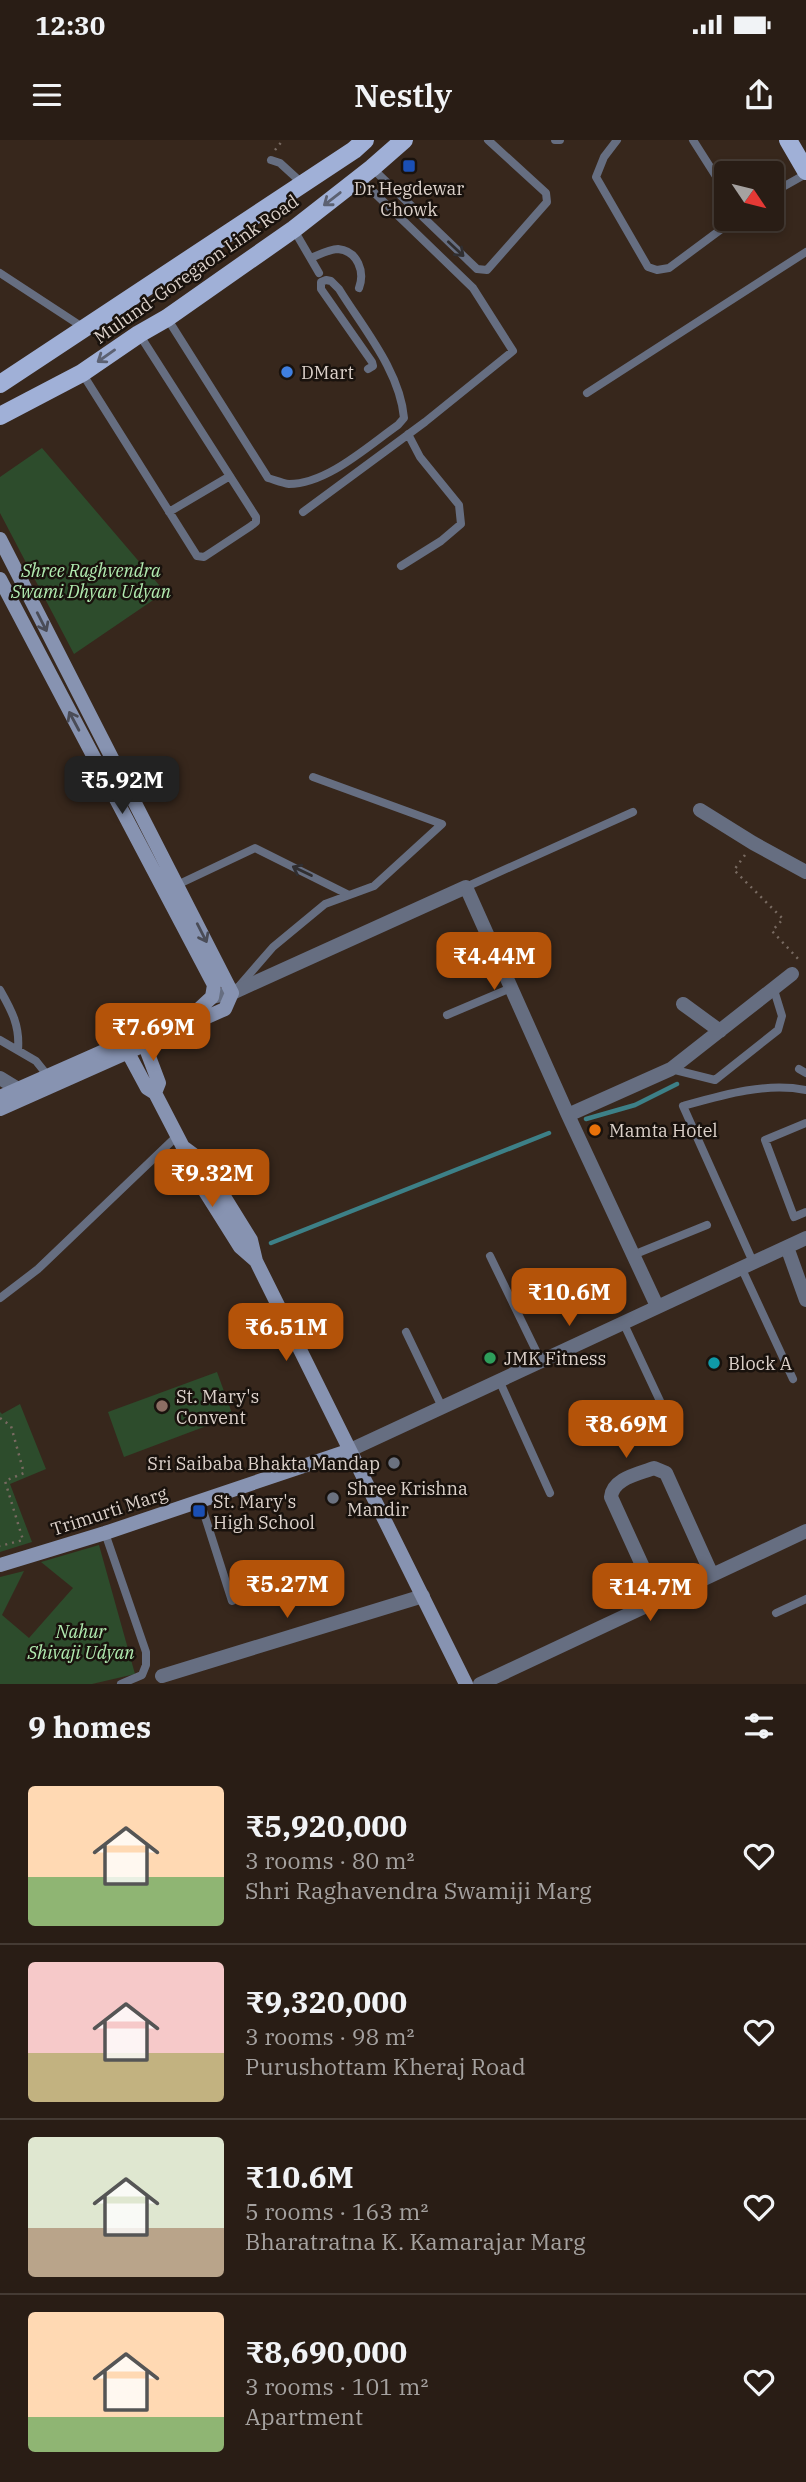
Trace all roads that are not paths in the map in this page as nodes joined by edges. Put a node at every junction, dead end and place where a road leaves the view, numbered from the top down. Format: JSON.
{"nodes":[{"id":1,"x":365,"y":140,"type":"edge"},
{"id":2,"x":404,"y":140,"type":"edge"},
{"id":3,"x":488,"y":140,"type":"edge"},
{"id":4,"x":555,"y":140,"type":"edge"},
{"id":5,"x":560,"y":140,"type":"edge"},
{"id":6,"x":617,"y":140,"type":"edge"},
{"id":7,"x":693,"y":140,"type":"edge"},
{"id":8,"x":788,"y":140,"type":"edge"},
{"id":9,"x":271,"y":160,"type":"dead end"},
{"id":10,"x":365,"y":173,"type":"junction"},
{"id":11,"x":714,"y":173,"type":"edge"},
{"id":12,"x":806,"y":173,"type":"edge"},
{"id":13,"x":303,"y":184,"type":"junction"},
{"id":14,"x":784,"y":186,"type":"edge"},
{"id":15,"x":294,"y":229,"type":"junction"},
{"id":16,"x":719,"y":231,"type":"edge"},
{"id":17,"x":806,"y":252,"type":"edge"},
{"id":18,"x":311,"y":258,"type":"junction"},
{"id":19,"x":0,"y":273,"type":"edge"},
{"id":20,"x":319,"y":273,"type":"dead end"},
{"id":21,"x":359,"y":288,"type":"dead end"},
{"id":22,"x":167,"y":318,"type":"junction"},
{"id":23,"x":84,"y":328,"type":"junction"},
{"id":24,"x":139,"y":334,"type":"junction"},
{"id":25,"x":368,"y":369,"type":"dead end"},
{"id":26,"x":82,"y":373,"type":"junction"},
{"id":27,"x":0,"y":384,"type":"edge"},
{"id":28,"x":587,"y":393,"type":"dead end"},
{"id":29,"x":0,"y":416,"type":"edge"},
{"id":30,"x":408,"y":434,"type":"junction"},
{"id":31,"x":230,"y":476,"type":"junction"},
{"id":32,"x":169,"y":512,"type":"junction"},
{"id":33,"x":303,"y":512,"type":"dead end"},
{"id":34,"x":0,"y":539,"type":"edge"},
{"id":35,"x":4,"y":559,"type":"edge"},
{"id":36,"x":401,"y":566,"type":"dead end"},
{"id":37,"x":17,"y":573,"type":"junction"},
{"id":38,"x":1,"y":580,"type":"edge"},
{"id":39,"x":66,"y":669,"type":"junction"},
{"id":40,"x":52,"y":677,"type":"junction"},
{"id":41,"x":109,"y":752,"type":"junction"},
{"id":42,"x":95,"y":760,"type":"junction"},
{"id":43,"x":313,"y":777,"type":"dead end"},
{"id":44,"x":701,"y":810,"type":"dead end"},
{"id":45,"x":633,"y":812,"type":"dead end"},
{"id":46,"x":143,"y":834,"type":"junction"},
{"id":47,"x":806,"y":872,"type":"edge"},
{"id":48,"x":466,"y":887,"type":"junction"},
{"id":49,"x":175,"y":891,"type":"junction"},
{"id":50,"x":349,"y":895,"type":"junction"},
{"id":51,"x":792,"y":974,"type":"road end"},
{"id":52,"x":511,"y":988,"type":"junction"},
{"id":53,"x":0,"y":990,"type":"edge"},
{"id":54,"x":774,"y":990,"type":"junction"},
{"id":55,"x":232,"y":993,"type":"junction"},
{"id":56,"x":212,"y":997,"type":"junction"},
{"id":57,"x":683,"y":1004,"type":"dead end"},
{"id":58,"x":447,"y":1016,"type":"dead end"},
{"id":59,"x":189,"y":1019,"type":"junction"},
{"id":60,"x":720,"y":1031,"type":"junction"},
{"id":61,"x":0,"y":1040,"type":"edge"},
{"id":62,"x":143,"y":1040,"type":"junction"},
{"id":63,"x":126,"y":1048,"type":"junction"},
{"id":64,"x":18,"y":1050,"type":"junction"},
{"id":65,"x":671,"y":1069,"type":"junction"},
{"id":66,"x":0,"y":1078,"type":"edge"},
{"id":67,"x":41,"y":1083,"type":"junction"},
{"id":68,"x":18,"y":1089,"type":"junction"},
{"id":69,"x":806,"y":1090,"type":"edge"},
{"id":70,"x":155,"y":1093,"type":"junction"},
{"id":71,"x":0,"y":1097,"type":"edge"},
{"id":72,"x":0,"y":1109,"type":"edge"},
{"id":73,"x":568,"y":1115,"type":"junction"},
{"id":74,"x":806,"y":1123,"type":"edge"},
{"id":75,"x":180,"y":1142,"type":"junction"},
{"id":76,"x":806,"y":1212,"type":"edge"},
{"id":77,"x":707,"y":1225,"type":"dead end"},
{"id":78,"x":806,"y":1238,"type":"edge"},
{"id":79,"x":787,"y":1247,"type":"junction"},
{"id":80,"x":633,"y":1255,"type":"junction"},
{"id":81,"x":490,"y":1256,"type":"dead end"},
{"id":82,"x":747,"y":1265,"type":"junction"},
{"id":83,"x":0,"y":1298,"type":"edge"},
{"id":84,"x":806,"y":1300,"type":"edge"},
{"id":85,"x":657,"y":1306,"type":"junction"},
{"id":86,"x":623,"y":1322,"type":"junction"},
{"id":87,"x":406,"y":1332,"type":"dead end"},
{"id":88,"x":541,"y":1361,"type":"junction"},
{"id":89,"x":793,"y":1379,"type":"dead end"},
{"id":90,"x":499,"y":1380,"type":"junction"},
{"id":91,"x":442,"y":1407,"type":"junction"},
{"id":92,"x":675,"y":1433,"type":"dead end"},
{"id":93,"x":348,"y":1451,"type":"junction"},
{"id":94,"x":550,"y":1493,"type":"dead end"},
{"id":95,"x":200,"y":1501,"type":"junction"},
{"id":96,"x":105,"y":1533,"type":"junction"},
{"id":97,"x":805,"y":1534,"type":"edge"},
{"id":98,"x":0,"y":1565,"type":"edge"},
{"id":99,"x":712,"y":1575,"type":"junction"},
{"id":100,"x":423,"y":1596,"type":"junction"},
{"id":101,"x":806,"y":1599,"type":"edge"},
{"id":102,"x":658,"y":1600,"type":"junction"},
{"id":103,"x":232,"y":1601,"type":"dead end"},
{"id":104,"x":776,"y":1614,"type":"dead end"},
{"id":105,"x":162,"y":1676,"type":"dead end"},
{"id":106,"x":121,"y":1684,"type":"edge"},
{"id":107,"x":466,"y":1684,"type":"edge"},
{"id":108,"x":480,"y":1684,"type":"edge"}],
"edges":[{"from":1,"to":13,"type":"main road","name":"Mulund-Goregaon Link Road"},
{"from":2,"to":10,"type":"main road","name":"Mulund-Goregaon Link Road"},
{"from":10,"to":3,"type":"lane","one_way":true},
{"from":4,"to":5,"type":"lane"},
{"from":6,"to":16,"type":"lane"},
{"from":7,"to":11,"type":"lane"},
{"from":8,"to":12,"type":"main road"},
{"from":9,"to":13,"type":"lane"},
{"from":10,"to":15,"type":"main road","name":"Mulund-Goregaon Link Road","one_way":true},
{"from":10,"to":30,"type":"lane"},
{"from":12,"to":14,"type":"lane"},
{"from":13,"to":23,"type":"main road","name":"Mulund-Goregaon Link Road"},
{"from":15,"to":18,"type":"lane"},
{"from":15,"to":22,"type":"main road","name":"Mulund-Goregaon Link Road"},
{"from":17,"to":28,"type":"lane"},
{"from":18,"to":20,"type":"lane"},
{"from":18,"to":21,"type":"lane"},
{"from":19,"to":23,"type":"lane"},
{"from":22,"to":24,"type":"main road","name":"Mulund-Goregaon Link Road"},
{"from":22,"to":25,"type":"lane"},
{"from":23,"to":27,"type":"main road","name":"Mulund-Goregaon Link Road"},
{"from":24,"to":26,"type":"main road","name":"Mulund-Goregaon Link Road","one_way":true},
{"from":24,"to":31,"type":"lane"},
{"from":26,"to":29,"type":"main road","name":"Mulund-Goregaon Link Road"},
{"from":26,"to":32,"type":"lane"},
{"from":30,"to":33,"type":"lane"},
{"from":30,"to":36,"type":"lane"},
{"from":31,"to":32,"type":"lane"},
{"from":31,"to":32,"type":"lane"},
{"from":34,"to":35,"type":"street"},
{"from":35,"to":37,"type":"street"},
{"from":37,"to":38,"type":"street"},
{"from":37,"to":39,"type":"street","one_way":true},
{"from":38,"to":40,"type":"street"},
{"from":39,"to":40,"type":"street"},
{"from":39,"to":41,"type":"street"},
{"from":42,"to":40,"type":"street","one_way":true},
{"from":41,"to":42,"type":"street"},
{"from":41,"to":46,"type":"street"},
{"from":42,"to":46,"type":"street"},
{"from":43,"to":50,"type":"lane"},
{"from":44,"to":47,"type":"street"},
{"from":45,"to":48,"type":"lane"},
{"from":46,"to":49,"type":"street"},
{"from":48,"to":52,"type":"street"},
{"from":48,"to":55,"type":"street"},
{"from":50,"to":49,"type":"lane","one_way":true},
{"from":49,"to":55,"type":"street","one_way":true},
{"from":49,"to":56,"type":"street"},
{"from":50,"to":55,"type":"lane"},
{"from":51,"to":54,"type":"street"},
{"from":52,"to":58,"type":"lane"},
{"from":52,"to":73,"type":"street"},
{"from":53,"to":64,"type":"lane"},
{"from":54,"to":60,"type":"street"},
{"from":54,"to":65,"type":"lane"},
{"from":55,"to":56,"type":"street"},
{"from":55,"to":59,"type":"street"},
{"from":56,"to":59,"type":"street"},
{"from":57,"to":60,"type":"street"},
{"from":59,"to":62,"type":"street"},
{"from":60,"to":65,"type":"street"},
{"from":61,"to":64,"type":"lane"},
{"from":62,"to":63,"type":"street"},
{"from":62,"to":70,"type":"street"},
{"from":63,"to":67,"type":"street"},
{"from":63,"to":70,"type":"street"},
{"from":64,"to":67,"type":"lane"},
{"from":65,"to":73,"type":"street"},
{"from":66,"to":68,"type":"street"},
{"from":67,"to":68,"type":"street"},
{"from":67,"to":72,"type":"street"},
{"from":68,"to":71,"type":"street"},
{"from":69,"to":82,"type":"lane"},
{"from":70,"to":75,"type":"street"},
{"from":73,"to":80,"type":"street"},
{"from":74,"to":76,"type":"lane"},
{"from":75,"to":83,"type":"lane"},
{"from":75,"to":93,"type":"street"},
{"from":77,"to":80,"type":"lane"},
{"from":78,"to":79,"type":"street"},
{"from":79,"to":82,"type":"street"},
{"from":79,"to":84,"type":"street"},
{"from":80,"to":85,"type":"street"},
{"from":81,"to":88,"type":"lane"},
{"from":82,"to":85,"type":"street"},
{"from":82,"to":89,"type":"lane"},
{"from":85,"to":86,"type":"street"},
{"from":86,"to":88,"type":"street"},
{"from":86,"to":92,"type":"lane"},
{"from":87,"to":91,"type":"lane"},
{"from":88,"to":90,"type":"street"},
{"from":90,"to":91,"type":"street"},
{"from":90,"to":94,"type":"lane"},
{"from":91,"to":93,"type":"street"},
{"from":93,"to":95,"type":"street","name":"Trimurti Marg"},
{"from":93,"to":100,"type":"street"},
{"from":95,"to":96,"type":"street","name":"Trimurti Marg"},
{"from":95,"to":103,"type":"lane"},
{"from":96,"to":98,"type":"street","name":"Trimurti Marg"},
{"from":96,"to":106,"type":"lane"},
{"from":97,"to":99,"type":"street"},
{"from":99,"to":102,"type":"street"},
{"from":99,"to":102,"type":"street"},
{"from":100,"to":105,"type":"street"},
{"from":100,"to":107,"type":"street"},
{"from":101,"to":104,"type":"lane"},
{"from":102,"to":108,"type":"street"}]}
